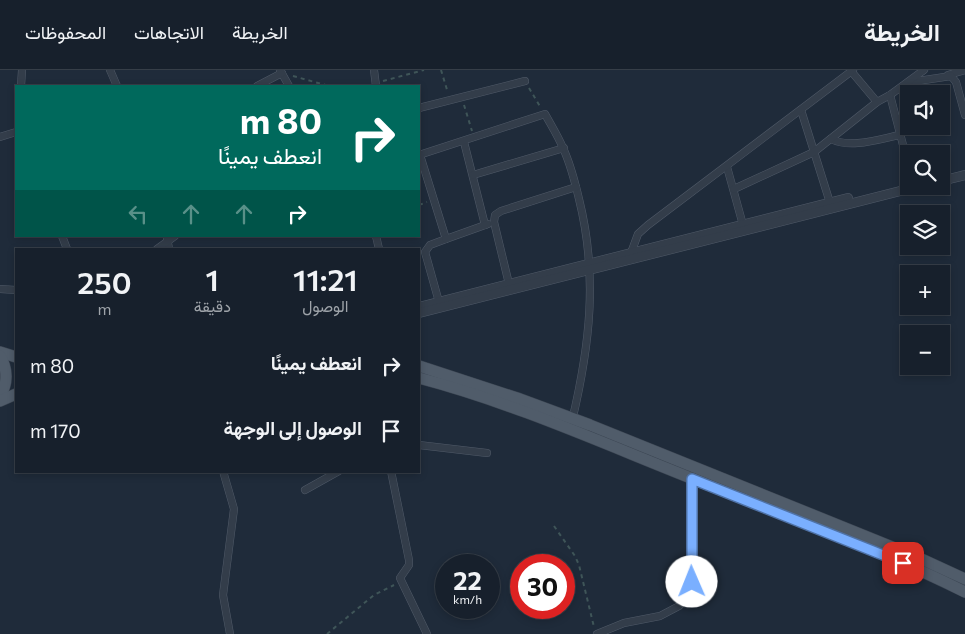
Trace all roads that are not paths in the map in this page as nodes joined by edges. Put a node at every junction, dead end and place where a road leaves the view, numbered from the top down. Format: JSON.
{"nodes":[{"id":1,"x":22,"y":70,"type":"edge"},
{"id":2,"x":110,"y":70,"type":"edge"},
{"id":3,"x":374,"y":70,"type":"edge"},
{"id":4,"x":924,"y":70,"type":"edge"},
{"id":5,"x":965,"y":70,"type":"edge"},
{"id":6,"x":852,"y":71,"type":"edge"},
{"id":7,"x":281,"y":72,"type":"edge"},
{"id":8,"x":948,"y":75,"type":"junction"},
{"id":9,"x":525,"y":81,"type":"road end"},
{"id":10,"x":908,"y":82,"type":"junction"},
{"id":11,"x":21,"y":85,"type":"edge"},
{"id":12,"x":118,"y":85,"type":"edge"},
{"id":13,"x":259,"y":85,"type":"edge"},
{"id":14,"x":288,"y":85,"type":"edge"},
{"id":15,"x":376,"y":85,"type":"edge"},
{"id":16,"x":890,"y":95,"type":"junction"},
{"id":17,"x":877,"y":102,"type":"junction"},
{"id":18,"x":420,"y":108,"type":"edge"},
{"id":19,"x":801,"y":110,"type":"junction"},
{"id":20,"x":965,"y":112,"type":"edge"},
{"id":21,"x":15,"y":132,"type":"edge"},
{"id":22,"x":900,"y":135,"type":"junction"},
{"id":23,"x":0,"y":137,"type":"edge"},
{"id":24,"x":831,"y":139,"type":"junction"},
{"id":25,"x":464,"y":142,"type":"junction"},
{"id":26,"x":903,"y":145,"type":"edge"},
{"id":27,"x":564,"y":148,"type":"junction"},
{"id":28,"x":814,"y":152,"type":"junction"},
{"id":29,"x":420,"y":155,"type":"edge"},
{"id":30,"x":727,"y":167,"type":"junction"},
{"id":31,"x":965,"y":169,"type":"edge"},
{"id":32,"x":950,"y":173,"type":"edge"},
{"id":33,"x":472,"y":175,"type":"junction"},
{"id":34,"x":965,"y":175,"type":"edge"},
{"id":35,"x":950,"y":179,"type":"edge"},
{"id":36,"x":900,"y":186,"type":"edge"},
{"id":37,"x":576,"y":187,"type":"junction"},
{"id":38,"x":734,"y":189,"type":"junction"},
{"id":39,"x":900,"y":190,"type":"edge"},
{"id":40,"x":831,"y":206,"type":"junction"},
{"id":41,"x":494,"y":222,"type":"junction"},
{"id":42,"x":486,"y":225,"type":"junction"},
{"id":43,"x":743,"y":225,"type":"junction"},
{"id":44,"x":168,"y":238,"type":"edge"},
{"id":45,"x":446,"y":240,"type":"junction"},
{"id":46,"x":158,"y":248,"type":"edge"},
{"id":47,"x":631,"y":253,"type":"junction"},
{"id":48,"x":590,"y":266,"type":"junction"},
{"id":49,"x":509,"y":284,"type":"junction"},
{"id":50,"x":0,"y":288,"type":"edge"},
{"id":51,"x":15,"y":290,"type":"edge"},
{"id":52,"x":439,"y":302,"type":"junction"},
{"id":53,"x":420,"y":307,"type":"edge"},
{"id":54,"x":420,"y":313,"type":"edge"},
{"id":55,"x":0,"y":352,"type":"edge"},
{"id":56,"x":0,"y":356,"type":"edge"},
{"id":57,"x":15,"y":357,"type":"edge"},
{"id":58,"x":420,"y":366,"type":"edge"},
{"id":59,"x":420,"y":378,"type":"edge"},
{"id":60,"x":15,"y":394,"type":"edge"},
{"id":61,"x":0,"y":396,"type":"edge"},
{"id":62,"x":0,"y":401,"type":"edge"},
{"id":63,"x":571,"y":424,"type":"junction"},
{"id":64,"x":420,"y":445,"type":"edge"},
{"id":65,"x":487,"y":453,"type":"dead end"},
{"id":66,"x":224,"y":473,"type":"edge"},
{"id":67,"x":336,"y":473,"type":"edge"},
{"id":68,"x":391,"y":473,"type":"edge"},
{"id":69,"x":692,"y":479,"type":"junction"},
{"id":70,"x":306,"y":490,"type":"dead end"},
{"id":71,"x":965,"y":579,"type":"edge"},
{"id":72,"x":965,"y":592,"type":"edge"},
{"id":73,"x":230,"y":634,"type":"edge"},
{"id":74,"x":427,"y":634,"type":"edge"},
{"id":75,"x":596,"y":634,"type":"edge"}],
"edges":[{"from":1,"to":11,"type":"street"},
{"from":2,"to":12,"type":"street"},
{"from":3,"to":15,"type":"street"},
{"from":4,"to":10,"type":"street"},
{"from":5,"to":8,"type":"street"},
{"from":6,"to":17,"type":"street"},
{"from":6,"to":19,"type":"street"},
{"from":7,"to":13,"type":"street"},
{"from":7,"to":14,"type":"street"},
{"from":8,"to":10,"type":"street"},
{"from":8,"to":20,"type":"street"},
{"from":9,"to":18,"type":"street"},
{"from":10,"to":16,"type":"street"},
{"from":16,"to":17,"type":"street"},
{"from":16,"to":22,"type":"street"},
{"from":17,"to":24,"type":"street"},
{"from":19,"to":28,"type":"street"},
{"from":19,"to":30,"type":"street"},
{"from":21,"to":23,"type":"street"},
{"from":22,"to":24,"type":"street"},
{"from":22,"to":26,"type":"street"},
{"from":24,"to":28,"type":"street"},
{"from":25,"to":27,"type":"street"},
{"from":25,"to":29,"type":"street"},
{"from":25,"to":33,"type":"street"},
{"from":27,"to":33,"type":"street"},
{"from":27,"to":37,"type":"street"},
{"from":28,"to":38,"type":"street"},
{"from":28,"to":40,"type":"street"},
{"from":29,"to":45,"type":"street"},
{"from":30,"to":38,"type":"street"},
{"from":30,"to":47,"type":"street"},
{"from":31,"to":32,"type":"street"},
{"from":33,"to":42,"type":"street"},
{"from":34,"to":35,"type":"street"},
{"from":36,"to":40,"type":"street"},
{"from":37,"to":41,"type":"street"},
{"from":37,"to":48,"type":"street"},
{"from":38,"to":43,"type":"street"},
{"from":39,"to":40,"type":"street"},
{"from":40,"to":43,"type":"street"},
{"from":40,"to":48,"type":"street"},
{"from":41,"to":42,"type":"street"},
{"from":41,"to":49,"type":"street"},
{"from":42,"to":45,"type":"street"},
{"from":43,"to":47,"type":"street"},
{"from":44,"to":46,"type":"street"},
{"from":45,"to":52,"type":"street"},
{"from":47,"to":48,"type":"street"},
{"from":48,"to":49,"type":"street"},
{"from":48,"to":54,"type":"street"},
{"from":48,"to":63,"type":"street"},
{"from":49,"to":52,"type":"street"},
{"from":50,"to":51,"type":"street"},
{"from":52,"to":53,"type":"street"},
{"from":55,"to":57,"type":"main road"},
{"from":56,"to":61,"type":"main road"},
{"from":58,"to":63,"type":"main road"},
{"from":59,"to":63,"type":"main road"},
{"from":60,"to":62,"type":"main road"},
{"from":63,"to":69,"type":"main road"},
{"from":63,"to":71,"type":"main road"},
{"from":64,"to":65,"type":"street"},
{"from":66,"to":73,"type":"street"},
{"from":67,"to":70,"type":"street"},
{"from":68,"to":74,"type":"street"},
{"from":69,"to":72,"type":"main road"},
{"from":69,"to":75,"type":"street"}]}
